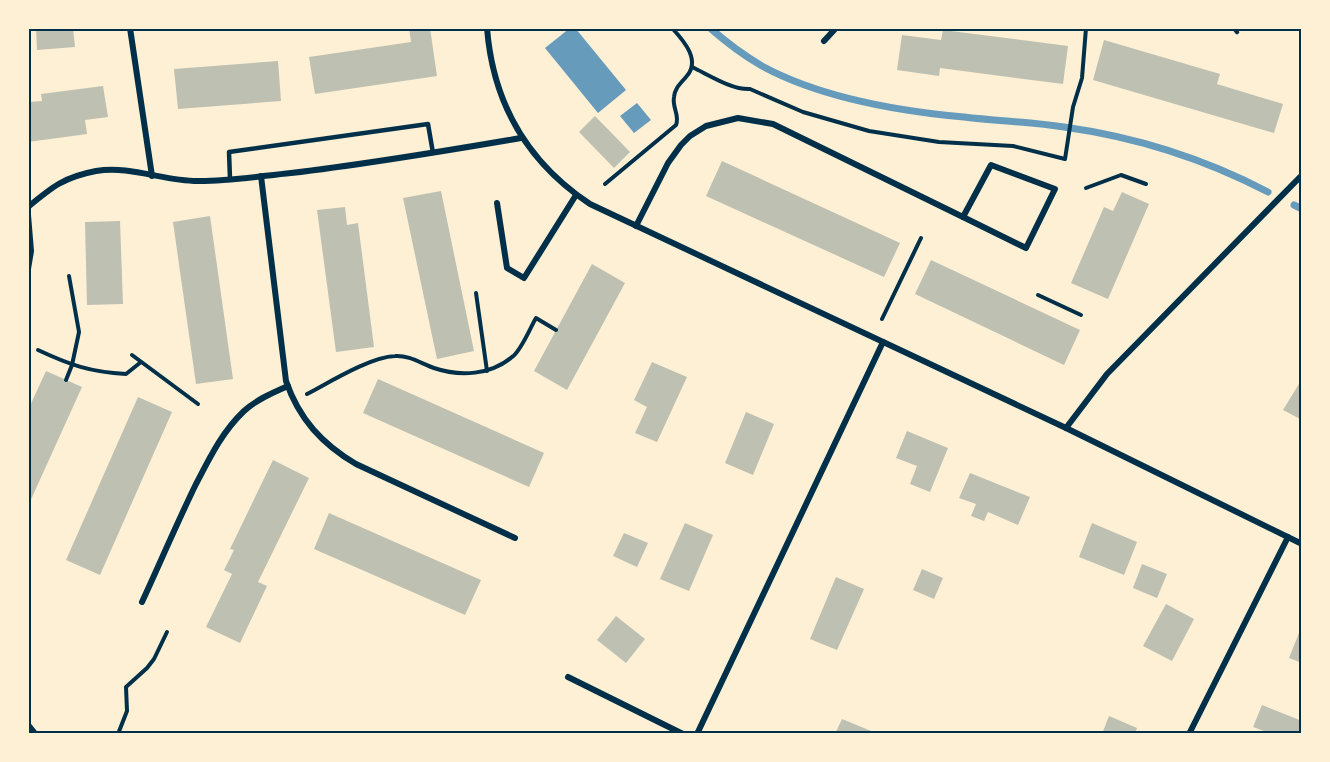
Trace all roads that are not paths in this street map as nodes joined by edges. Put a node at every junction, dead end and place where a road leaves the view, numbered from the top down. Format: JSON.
{"nodes":[{"id":1,"x":130,"y":28,"type":"edge"},
{"id":2,"x":487,"y":28,"type":"edge"},
{"id":3,"x":836,"y":28,"type":"edge"},
{"id":4,"x":824,"y":41,"type":"dead end"},
{"id":5,"x":522,"y":138,"type":"junction"},
{"id":6,"x":433,"y":153,"type":"junction"},
{"id":7,"x":1302,"y":175,"type":"edge"},
{"id":8,"x":152,"y":176,"type":"junction"},
{"id":9,"x":261,"y":176,"type":"junction"},
{"id":10,"x":230,"y":180,"type":"junction"},
{"id":11,"x":576,"y":195,"type":"junction"},
{"id":12,"x":497,"y":203,"type":"dead end"},
{"id":13,"x":28,"y":207,"type":"edge"},
{"id":14,"x":28,"y":215,"type":"edge"},
{"id":15,"x":963,"y":218,"type":"junction"},
{"id":16,"x":636,"y":226,"type":"junction"},
{"id":17,"x":28,"y":269,"type":"edge"},
{"id":18,"x":883,"y":342,"type":"junction"},
{"id":19,"x":288,"y":386,"type":"junction"},
{"id":20,"x":1066,"y":428,"type":"junction"},
{"id":21,"x":1288,"y":537,"type":"junction"},
{"id":22,"x":515,"y":538,"type":"dead end"},
{"id":23,"x":1302,"y":544,"type":"edge"},
{"id":24,"x":142,"y":602,"type":"dead end"},
{"id":25,"x":568,"y":677,"type":"dead end"},
{"id":26,"x":28,"y":724,"type":"edge"},
{"id":27,"x":36,"y":734,"type":"edge"},
{"id":28,"x":683,"y":734,"type":"edge"},
{"id":29,"x":697,"y":734,"type":"edge"},
{"id":30,"x":1189,"y":734,"type":"edge"}],
"edges":[{"from":1,"to":8,"type":"street"},
{"from":2,"to":5,"type":"street"},
{"from":3,"to":4,"type":"street"},
{"from":5,"to":6,"type":"street"},
{"from":5,"to":11,"type":"street"},
{"from":6,"to":9,"type":"street"},
{"from":6,"to":10,"type":"lane"},
{"from":7,"to":20,"type":"street"},
{"from":8,"to":10,"type":"street"},
{"from":8,"to":13,"type":"street"},
{"from":9,"to":10,"type":"street"},
{"from":9,"to":19,"type":"street"},
{"from":11,"to":12,"type":"street"},
{"from":11,"to":16,"type":"street"},
{"from":14,"to":17,"type":"street"},
{"from":15,"to":15,"type":"street"},
{"from":15,"to":16,"type":"street"},
{"from":16,"to":18,"type":"street"},
{"from":18,"to":20,"type":"street"},
{"from":18,"to":29,"type":"street"},
{"from":19,"to":22,"type":"street"},
{"from":19,"to":24,"type":"street"},
{"from":20,"to":21,"type":"street"},
{"from":21,"to":23,"type":"street"},
{"from":21,"to":30,"type":"street"},
{"from":25,"to":28,"type":"street"},
{"from":26,"to":27,"type":"street"}]}
